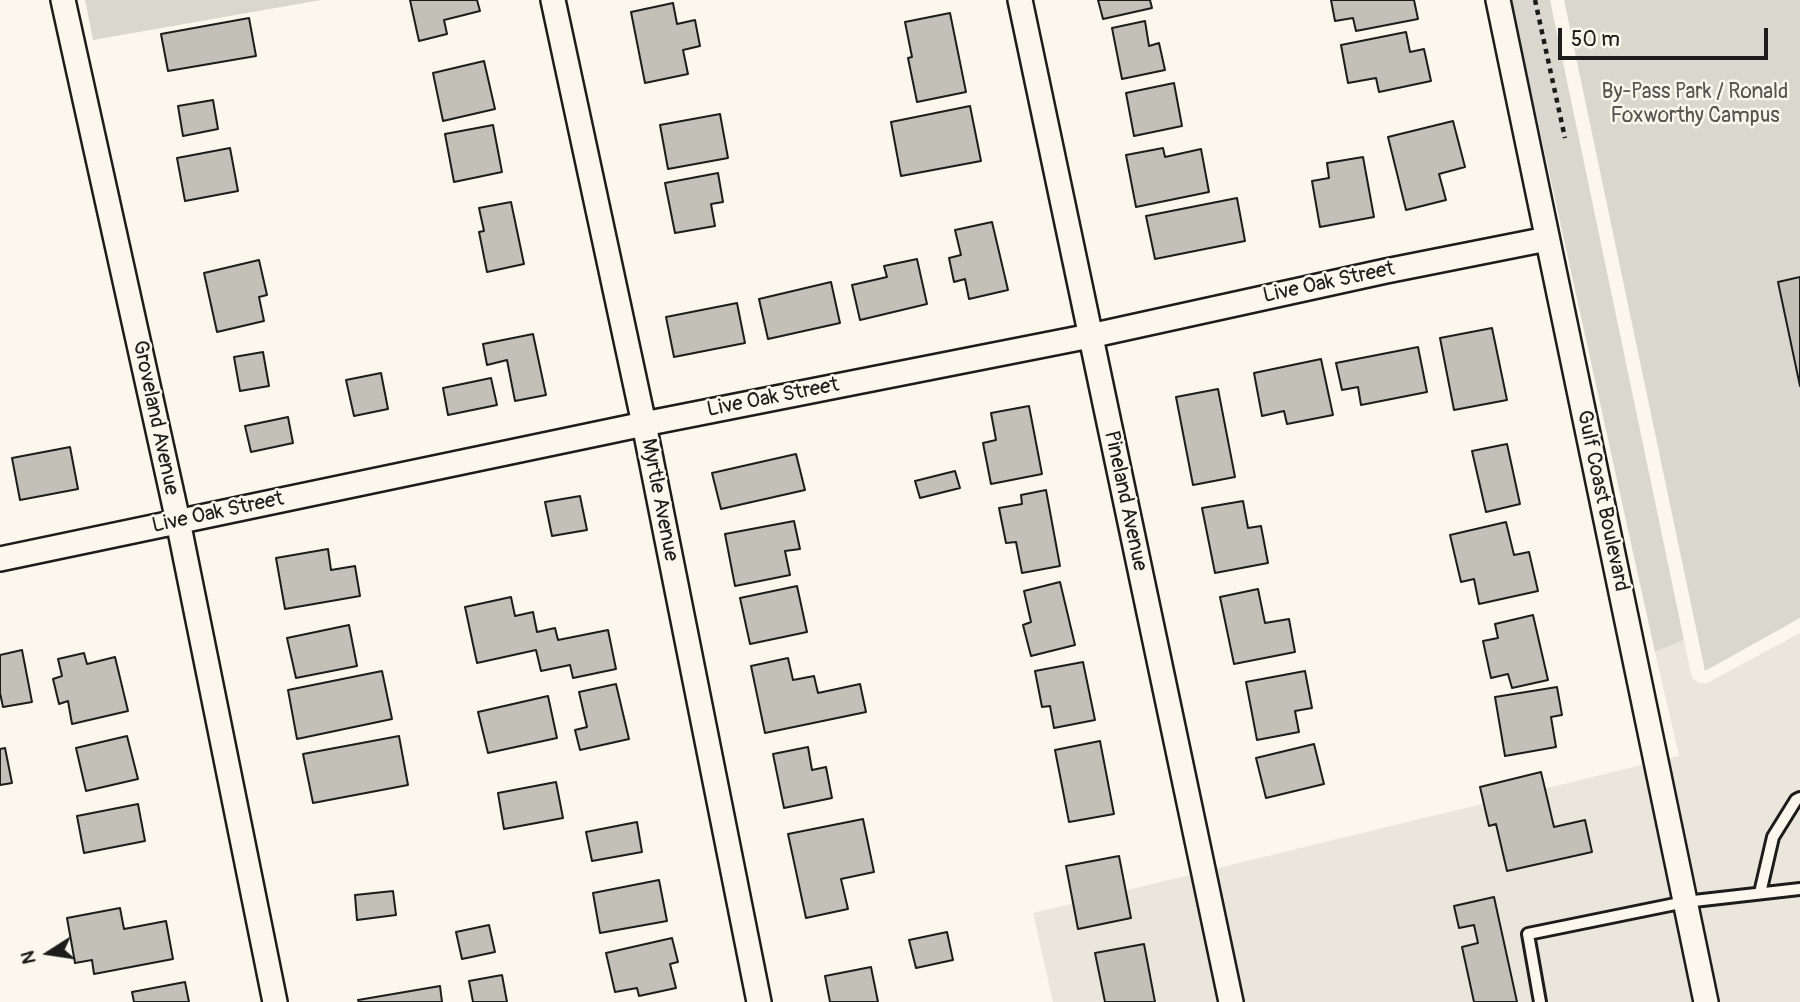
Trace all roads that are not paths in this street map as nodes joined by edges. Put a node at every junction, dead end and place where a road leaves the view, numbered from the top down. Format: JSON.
{"nodes":[{"id":1,"x":63,"y":0,"type":"edge"},
{"id":2,"x":553,"y":0,"type":"edge"},
{"id":3,"x":1020,"y":0,"type":"edge"},
{"id":4,"x":1497,"y":0,"type":"edge"},
{"id":5,"x":1547,"y":239,"type":"junction"},
{"id":6,"x":1090,"y":336,"type":"junction"},
{"id":7,"x":643,"y":424,"type":"junction"},
{"id":8,"x":178,"y":521,"type":"junction"},
{"id":9,"x":0,"y":559,"type":"edge"},
{"id":10,"x":1800,"y":798,"type":"edge"},
{"id":11,"x":1800,"y":889,"type":"edge"},
{"id":12,"x":1760,"y":893,"type":"junction"},
{"id":13,"x":1685,"y":902,"type":"junction"},
{"id":14,"x":275,"y":1002,"type":"edge"},
{"id":15,"x":759,"y":1002,"type":"edge"},
{"id":16,"x":1231,"y":1002,"type":"edge"},
{"id":17,"x":1540,"y":1002,"type":"edge"},
{"id":18,"x":1706,"y":1002,"type":"edge"}],
"edges":[{"from":1,"to":8,"type":"street","name":"Groveland Avenue"},
{"from":2,"to":7,"type":"street","name":"Myrtle Avenue"},
{"from":3,"to":6,"type":"street","name":"Pineland Avenue"},
{"from":4,"to":5,"type":"street","name":"Gulf Coast Boulevard"},
{"from":5,"to":6,"type":"street","name":"Live Oak Street"},
{"from":5,"to":13,"type":"street","name":"Gulf Coast Boulevard"},
{"from":6,"to":7,"type":"street","name":"Live Oak Street"},
{"from":6,"to":16,"type":"street","name":"Pineland Avenue"},
{"from":7,"to":8,"type":"street","name":"Live Oak Street"},
{"from":7,"to":15,"type":"street","name":"Myrtle Avenue"},
{"from":8,"to":9,"type":"street","name":"Live Oak Street"},
{"from":8,"to":14,"type":"street","name":"Groveland Avenue"},
{"from":10,"to":12,"type":"lane"},
{"from":11,"to":12,"type":"lane"},
{"from":12,"to":13,"type":"lane"},
{"from":13,"to":17,"type":"lane"},
{"from":13,"to":18,"type":"street","name":"Gulf Coast Boulevard"}]}
